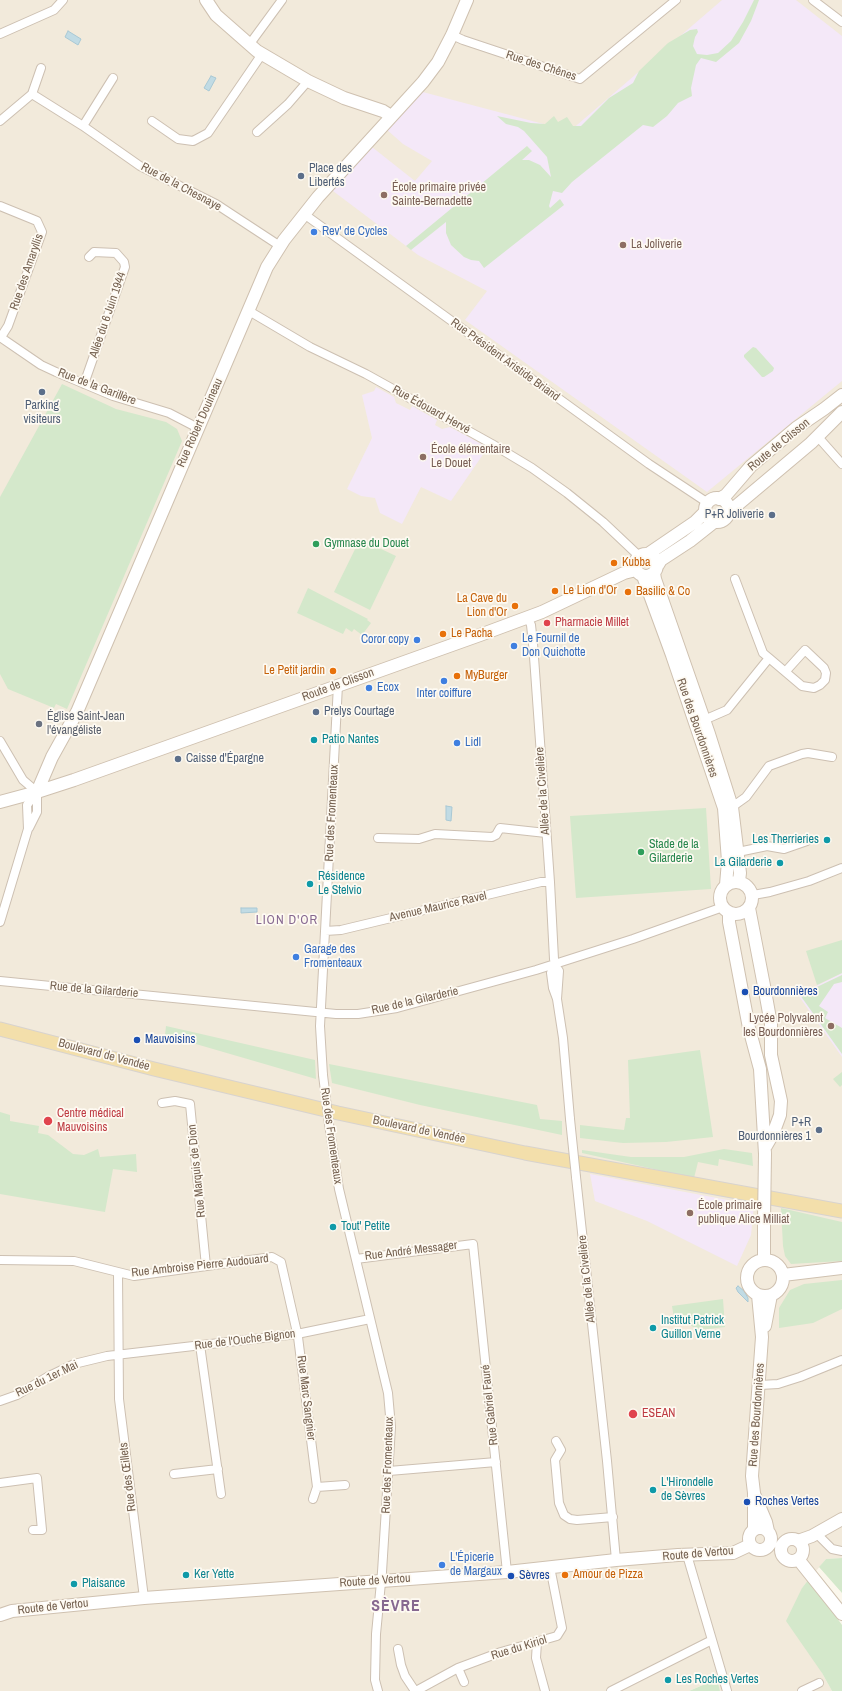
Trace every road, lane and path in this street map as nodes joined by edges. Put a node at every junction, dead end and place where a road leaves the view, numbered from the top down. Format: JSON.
{"nodes":[{"id":1,"x":63,"y":0,"type":"edge"},
{"id":2,"x":282,"y":0,"type":"edge"},
{"id":3,"x":467,"y":0,"type":"edge"},
{"id":4,"x":676,"y":0,"type":"edge"},
{"id":5,"x":813,"y":0,"type":"edge"},
{"id":6,"x":206,"y":3,"type":"edge"},
{"id":7,"x":842,"y":22,"type":"edge"},
{"id":8,"x":0,"y":34,"type":"edge"},
{"id":9,"x":452,"y":35,"type":"junction"},
{"id":10,"x":249,"y":45,"type":"junction"},
{"id":11,"x":262,"y":54,"type":"junction"},
{"id":12,"x":41,"y":68,"type":"dead end"},
{"id":13,"x":114,"y":78,"type":"dead end"},
{"id":14,"x":308,"y":81,"type":"junction"},
{"id":15,"x":32,"y":94,"type":"junction"},
{"id":16,"x":388,"y":119,"type":"junction"},
{"id":17,"x":0,"y":121,"type":"edge"},
{"id":18,"x":152,"y":121,"type":"dead end"},
{"id":19,"x":82,"y":126,"type":"junction"},
{"id":20,"x":257,"y":132,"type":"dead end"},
{"id":21,"x":0,"y":206,"type":"edge"},
{"id":22,"x":304,"y":214,"type":"junction"},
{"id":23,"x":280,"y":246,"type":"junction"},
{"id":24,"x":89,"y":257,"type":"dead end"},
{"id":25,"x":248,"y":311,"type":"junction"},
{"id":26,"x":0,"y":337,"type":"edge"},
{"id":27,"x":84,"y":384,"type":"junction"},
{"id":28,"x":842,"y":395,"type":"edge"},
{"id":29,"x":842,"y":412,"type":"edge"},
{"id":30,"x":198,"y":428,"type":"junction"},
{"id":31,"x":818,"y":437,"type":"junction"},
{"id":32,"x":842,"y":464,"type":"edge"},
{"id":33,"x":711,"y":504,"type":"junction"},
{"id":34,"x":729,"y":512,"type":"junction"},
{"id":35,"x":714,"y":522,"type":"junction"},
{"id":36,"x":644,"y":555,"type":"junction"},
{"id":37,"x":648,"y":571,"type":"junction"},
{"id":38,"x":735,"y":579,"type":"dead end"},
{"id":39,"x":528,"y":618,"type":"junction"},
{"id":40,"x":769,"y":658,"type":"junction"},
{"id":41,"x":786,"y":672,"type":"junction"},
{"id":42,"x":338,"y":685,"type":"junction"},
{"id":43,"x":704,"y":720,"type":"junction"},
{"id":44,"x":0,"y":741,"type":"edge"},
{"id":45,"x":832,"y":757,"type":"dead end"},
{"id":46,"x":37,"y":792,"type":"junction"},
{"id":47,"x":0,"y":802,"type":"edge"},
{"id":48,"x":732,"y":807,"type":"junction"},
{"id":49,"x":0,"y":811,"type":"edge"},
{"id":50,"x":546,"y":833,"type":"junction"},
{"id":51,"x":378,"y":838,"type":"dead end"},
{"id":52,"x":807,"y":841,"type":"dead end"},
{"id":53,"x":738,"y":852,"type":"junction"},
{"id":54,"x":842,"y":868,"type":"edge"},
{"id":55,"x":550,"y":882,"type":"junction"},
{"id":56,"x":739,"y":882,"type":"junction"},
{"id":57,"x":726,"y":885,"type":"junction"},
{"id":58,"x":753,"y":895,"type":"junction"},
{"id":59,"x":749,"y":908,"type":"junction"},
{"id":60,"x":726,"y":910,"type":"junction"},
{"id":61,"x":0,"y":922,"type":"edge"},
{"id":62,"x":326,"y":931,"type":"junction"},
{"id":63,"x":555,"y":965,"type":"junction"},
{"id":64,"x":0,"y":981,"type":"edge"},
{"id":65,"x":321,"y":1012,"type":"junction"},
{"id":66,"x":0,"y":1029,"type":"edge"},
{"id":67,"x":162,"y":1103,"type":"dead end"},
{"id":68,"x":766,"y":1150,"type":"junction"},
{"id":69,"x":842,"y":1211,"type":"edge"},
{"id":70,"x":467,"y":1244,"type":"joint"},
{"id":71,"x":356,"y":1259,"type":"junction"},
{"id":72,"x":0,"y":1260,"type":"edge"},
{"id":73,"x":764,"y":1260,"type":"junction"},
{"id":74,"x":281,"y":1262,"type":"joint"},
{"id":75,"x":206,"y":1266,"type":"junction"},
{"id":76,"x":842,"y":1268,"type":"edge"},
{"id":77,"x":118,"y":1273,"type":"junction"},
{"id":78,"x":783,"y":1275,"type":"junction"},
{"id":79,"x":758,"y":1295,"type":"junction"},
{"id":80,"x":771,"y":1295,"type":"junction"},
{"id":81,"x":370,"y":1319,"type":"junction"},
{"id":82,"x":298,"y":1334,"type":"junction"},
{"id":83,"x":762,"y":1337,"type":"junction"},
{"id":84,"x":200,"y":1345,"type":"junction"},
{"id":85,"x":118,"y":1355,"type":"junction"},
{"id":86,"x":842,"y":1360,"type":"edge"},
{"id":87,"x":760,"y":1385,"type":"junction"},
{"id":88,"x":0,"y":1401,"type":"edge"},
{"id":89,"x":556,"y":1441,"type":"dead end"},
{"id":90,"x":496,"y":1462,"type":"junction"},
{"id":91,"x":218,"y":1469,"type":"junction"},
{"id":92,"x":390,"y":1471,"type":"junction"},
{"id":93,"x":174,"y":1474,"type":"dead end"},
{"id":94,"x":0,"y":1484,"type":"edge"},
{"id":95,"x":344,"y":1485,"type":"dead end"},
{"id":96,"x":317,"y":1487,"type":"junction"},
{"id":97,"x":754,"y":1493,"type":"junction"},
{"id":98,"x":221,"y":1494,"type":"dead end"},
{"id":99,"x":313,"y":1499,"type":"dead end"},
{"id":100,"x":613,"y":1517,"type":"junction"},
{"id":101,"x":842,"y":1519,"type":"edge"},
{"id":102,"x":33,"y":1530,"type":"dead end"},
{"id":103,"x":754,"y":1530,"type":"junction"},
{"id":104,"x":769,"y":1533,"type":"junction"},
{"id":105,"x":817,"y":1534,"type":"junction"},
{"id":106,"x":793,"y":1540,"type":"junction"},
{"id":107,"x":750,"y":1545,"type":"junction"},
{"id":108,"x":767,"y":1548,"type":"junction"},
{"id":109,"x":842,"y":1551,"type":"edge"},
{"id":110,"x":687,"y":1555,"type":"junction"},
{"id":111,"x":782,"y":1555,"type":"junction"},
{"id":112,"x":798,"y":1559,"type":"junction"},
{"id":113,"x":616,"y":1560,"type":"junction"},
{"id":114,"x":550,"y":1567,"type":"junction"},
{"id":115,"x":507,"y":1572,"type":"junction"},
{"id":116,"x":382,"y":1581,"type":"junction"},
{"id":117,"x":144,"y":1598,"type":"junction"},
{"id":118,"x":842,"y":1614,"type":"edge"},
{"id":119,"x":0,"y":1615,"type":"edge"},
{"id":120,"x":712,"y":1640,"type":"junction"},
{"id":121,"x":537,"y":1642,"type":"junction"},
{"id":122,"x":398,"y":1650,"type":"dead end"},
{"id":123,"x":458,"y":1668,"type":"junction"},
{"id":124,"x":464,"y":1682,"type":"dead end"},
{"id":125,"x":819,"y":1683,"type":"dead end"},
{"id":126,"x":377,"y":1691,"type":"edge"},
{"id":127,"x":416,"y":1691,"type":"edge"},
{"id":128,"x":545,"y":1691,"type":"edge"},
{"id":129,"x":611,"y":1691,"type":"edge"},
{"id":130,"x":727,"y":1691,"type":"edge"},
{"id":131,"x":802,"y":1691,"type":"edge"}],
"edges":[{"from":1,"to":8,"type":"street"},
{"from":2,"to":10,"type":"street"},
{"from":3,"to":9,"type":"street","name":"Rue Robert Douineau"},
{"from":4,"to":9,"type":"street","name":"Rue des Chênes"},
{"from":5,"to":7,"type":"street"},
{"from":6,"to":10,"type":"street"},
{"from":9,"to":16,"type":"street","name":"Rue Robert Douineau"},
{"from":10,"to":11,"type":"street"},
{"from":11,"to":14,"type":"street"},
{"from":11,"to":18,"type":"street"},
{"from":12,"to":15,"type":"street"},
{"from":13,"to":19,"type":"street"},
{"from":14,"to":16,"type":"street"},
{"from":14,"to":20,"type":"street"},
{"from":15,"to":17,"type":"street"},
{"from":15,"to":19,"type":"street","name":"Rue de la Chesnaye"},
{"from":16,"to":22,"type":"street","name":"Rue Robert Douineau"},
{"from":19,"to":23,"type":"street","name":"Rue de la Chesnaye"},
{"from":21,"to":26,"type":"street","name":"Rue des Amaryllis"},
{"from":22,"to":23,"type":"street","name":"Rue Robert Douineau"},
{"from":22,"to":33,"type":"street","name":"Rue Président Aristide Briand"},
{"from":23,"to":25,"type":"street","name":"Rue Robert Douineau"},
{"from":24,"to":27,"type":"street","name":"Allée du 6 Juin 1944"},
{"from":25,"to":30,"type":"street","name":"Rue Robert Douineau"},
{"from":25,"to":36,"type":"street","name":"Rue Édouard Hervé"},
{"from":26,"to":27,"type":"street","name":"Rue de la Garillère"},
{"from":27,"to":30,"type":"street","name":"Rue de la Garillère"},
{"from":28,"to":33,"type":"street","name":"Route de Clisson"},
{"from":29,"to":31,"type":"street","name":"Route de Clisson"},
{"from":30,"to":46,"type":"street","name":"Rue Robert Douineau"},
{"from":31,"to":32,"type":"street"},
{"from":31,"to":34,"type":"street","name":"Route de Clisson"},
{"from":33,"to":34,"type":"street"},
{"from":33,"to":35,"type":"street"},
{"from":33,"to":36,"type":"street","name":"Route de Clisson"},
{"from":34,"to":35,"type":"street"},
{"from":35,"to":37,"type":"street","name":"Route de Clisson"},
{"from":36,"to":37,"type":"street"},
{"from":36,"to":37,"type":"street"},
{"from":37,"to":39,"type":"street","name":"Route de Clisson"},
{"from":37,"to":43,"type":"street","name":"Rue des Bourdonnières"},
{"from":37,"to":57,"type":"street","name":"Rue des Bourdonnières"},
{"from":38,"to":40,"type":"street"},
{"from":39,"to":42,"type":"street","name":"Route de Clisson"},
{"from":39,"to":50,"type":"street","name":"Allée de la Civelière"},
{"from":40,"to":41,"type":"street"},
{"from":40,"to":43,"type":"street"},
{"from":41,"to":41,"type":"street"},
{"from":42,"to":46,"type":"street","name":"Route de Clisson"},
{"from":42,"to":62,"type":"street","name":"Rue des Fromenteaux"},
{"from":43,"to":48,"type":"street","name":"Rue des Bourdonnières"},
{"from":44,"to":46,"type":"street"},
{"from":45,"to":48,"type":"street"},
{"from":46,"to":47,"type":"street","name":"Route de Clisson"},
{"from":46,"to":49,"type":"street","name":"Route de Clisson"},
{"from":46,"to":61,"type":"street"},
{"from":48,"to":53,"type":"street","name":"Rue des Bourdonnières"},
{"from":50,"to":51,"type":"street"},
{"from":50,"to":55,"type":"street","name":"Allée de la Civelière"},
{"from":52,"to":53,"type":"street"},
{"from":53,"to":56,"type":"street","name":"Rue des Bourdonnières"},
{"from":54,"to":58,"type":"street"},
{"from":55,"to":62,"type":"street","name":"Avenue Maurice Ravel"},
{"from":55,"to":63,"type":"street","name":"Allée de la Civelière"},
{"from":56,"to":57,"type":"street"},
{"from":56,"to":58,"type":"street"},
{"from":57,"to":60,"type":"street"},
{"from":58,"to":59,"type":"street"},
{"from":59,"to":60,"type":"street"},
{"from":59,"to":68,"type":"street"},
{"from":60,"to":63,"type":"street","name":"Rue de la Gilarderie"},
{"from":60,"to":68,"type":"street"},
{"from":62,"to":65,"type":"street","name":"Rue des Fromenteaux"},
{"from":63,"to":65,"type":"street","name":"Rue de la Gilarderie"},
{"from":63,"to":100,"type":"street","name":"Allée de la Civelière","bridge":true},
{"from":64,"to":65,"type":"street","name":"Rue de la Gilarderie"},
{"from":65,"to":71,"type":"street","name":"Rue des Fromenteaux","bridge":true},
{"from":66,"to":69,"type":"main road","name":"Boulevard de Vendée"},
{"from":67,"to":75,"type":"street","name":"Rue Marquis de Dion"},
{"from":68,"to":73,"type":"street","bridge":true},
{"from":70,"to":71,"type":"street","name":"Rue André Messager"},
{"from":70,"to":90,"type":"street","name":"Rue Gabriel Fauré"},
{"from":71,"to":81,"type":"street","name":"Rue des Fromenteaux"},
{"from":72,"to":77,"type":"street","name":"Rue Ambroise Pierre Audouard"},
{"from":73,"to":78,"type":"street"},
{"from":73,"to":79,"type":"street"},
{"from":74,"to":75,"type":"street","name":"Rue Ambroise Pierre Audouard"},
{"from":74,"to":82,"type":"street","name":"Rue Marc Sangnier"},
{"from":75,"to":77,"type":"street","name":"Rue Ambroise Pierre Audouard"},
{"from":76,"to":78,"type":"street"},
{"from":77,"to":85,"type":"street","name":"Rue des Œillets"},
{"from":78,"to":80,"type":"street"},
{"from":79,"to":80,"type":"street"},
{"from":79,"to":83,"type":"street","name":"Rue des Bourdonnières"},
{"from":80,"to":83,"type":"street","name":"Rue des Bourdonnières"},
{"from":81,"to":82,"type":"street","name":"Rue de l'Ouche Bignon"},
{"from":81,"to":92,"type":"street","name":"Rue des Fromenteaux"},
{"from":82,"to":84,"type":"street","name":"Rue de l'Ouche Bignon"},
{"from":82,"to":96,"type":"street","name":"Rue Marc Sangnier"},
{"from":83,"to":87,"type":"street","name":"Rue des Bourdonnières"},
{"from":84,"to":85,"type":"street","name":"Rue de l'Ouche Bignon"},
{"from":84,"to":91,"type":"street"},
{"from":85,"to":88,"type":"street","name":"Rue du 1er Mai"},
{"from":85,"to":117,"type":"street","name":"Rue des Œillets"},
{"from":86,"to":87,"type":"street"},
{"from":87,"to":97,"type":"street","name":"Rue des Bourdonnières"},
{"from":89,"to":100,"type":"street"},
{"from":90,"to":92,"type":"street"},
{"from":90,"to":115,"type":"street","name":"Rue Gabriel Fauré"},
{"from":91,"to":93,"type":"street"},
{"from":91,"to":98,"type":"street"},
{"from":92,"to":116,"type":"street","name":"Rue des Fromenteaux"},
{"from":94,"to":102,"type":"street"},
{"from":95,"to":96,"type":"street"},
{"from":96,"to":99,"type":"street","name":"Rue Marc Sangnier"},
{"from":97,"to":103,"type":"street","name":"Rue des Bourdonnières"},
{"from":97,"to":104,"type":"street","name":"Rue des Bourdonnières"},
{"from":100,"to":113,"type":"street","name":"Allée de la Civelière"},
{"from":101,"to":105,"type":"street"},
{"from":103,"to":104,"type":"street"},
{"from":103,"to":107,"type":"street"},
{"from":104,"to":106,"type":"street"},
{"from":104,"to":108,"type":"street"},
{"from":105,"to":106,"type":"street"},
{"from":105,"to":109,"type":"street"},
{"from":106,"to":111,"type":"street"},
{"from":106,"to":112,"type":"street"},
{"from":107,"to":108,"type":"street"},
{"from":107,"to":110,"type":"street","name":"Route de Vertou"},
{"from":108,"to":111,"type":"street"},
{"from":110,"to":113,"type":"street","name":"Route de Vertou"},
{"from":110,"to":120,"type":"street"},
{"from":111,"to":112,"type":"street"},
{"from":112,"to":118,"type":"street"},
{"from":113,"to":114,"type":"street","name":"Route de Vertou"},
{"from":114,"to":115,"type":"street","name":"Route de Vertou"},
{"from":114,"to":121,"type":"street","name":"Rue du Kiriol"},
{"from":115,"to":116,"type":"street","name":"Route de Vertou"},
{"from":116,"to":117,"type":"street","name":"Route de Vertou"},
{"from":116,"to":126,"type":"street","name":"Rue des Fromenteaux"},
{"from":117,"to":119,"type":"street","name":"Route de Vertou"},
{"from":120,"to":129,"type":"street"},
{"from":120,"to":130,"type":"street"},
{"from":121,"to":123,"type":"street","name":"Rue du Kiriol"},
{"from":121,"to":128,"type":"street"},
{"from":122,"to":127,"type":"street","name":"Rue du Kiriol"},
{"from":123,"to":124,"type":"street"},
{"from":123,"to":127,"type":"street","name":"Rue du Kiriol"},
{"from":125,"to":131,"type":"street"}]}
